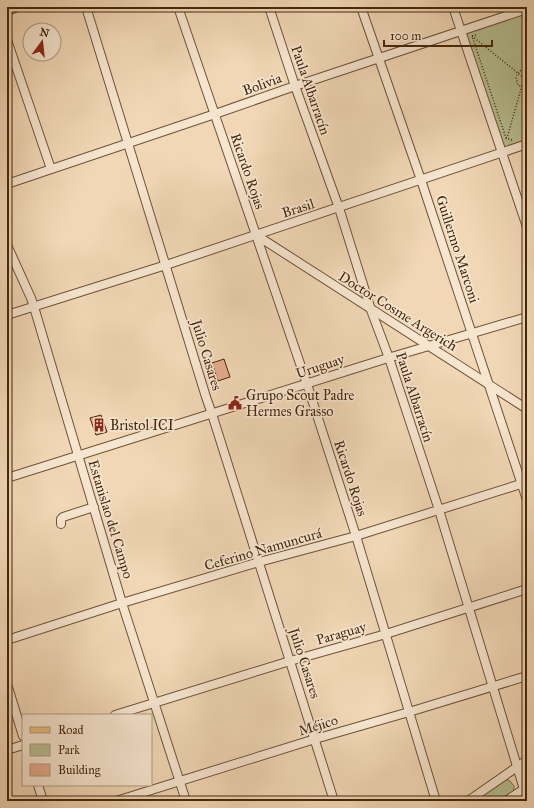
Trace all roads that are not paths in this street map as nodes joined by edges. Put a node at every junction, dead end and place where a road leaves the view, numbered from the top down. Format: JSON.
{"nodes":[{"id":1,"x":15,"y":7,"type":"edge"},
{"id":2,"x":86,"y":7,"type":"edge"},
{"id":3,"x":178,"y":7,"type":"edge"},
{"id":4,"x":269,"y":7,"type":"edge"},
{"id":5,"x":361,"y":7,"type":"edge"},
{"id":6,"x":453,"y":7,"type":"edge"},
{"id":7,"x":527,"y":9,"type":"edge"},
{"id":8,"x":7,"y":10,"type":"edge"},
{"id":9,"x":462,"y":31,"type":"junction"},
{"id":10,"x":7,"y":40,"type":"edge"},
{"id":11,"x":379,"y":58,"type":"junction"},
{"id":12,"x":295,"y":86,"type":"junction"},
{"id":13,"x":215,"y":114,"type":"junction"},
{"id":14,"x":128,"y":143,"type":"junction"},
{"id":15,"x":527,"y":144,"type":"edge"},
{"id":16,"x":502,"y":153,"type":"junction"},
{"id":17,"x":51,"y":169,"type":"junction"},
{"id":18,"x":421,"y":180,"type":"junction"},
{"id":19,"x":7,"y":184,"type":"edge"},
{"id":20,"x":338,"y":208,"type":"junction"},
{"id":21,"x":527,"y":227,"type":"edge"},
{"id":22,"x":256,"y":235,"type":"junction"},
{"id":23,"x":7,"y":245,"type":"edge"},
{"id":24,"x":166,"y":265,"type":"junction"},
{"id":25,"x":34,"y":307,"type":"junction"},
{"id":26,"x":371,"y":310,"type":"junction"},
{"id":27,"x":7,"y":315,"type":"edge"},
{"id":28,"x":527,"y":317,"type":"edge"},
{"id":29,"x":472,"y":334,"type":"junction"},
{"id":30,"x":430,"y":346,"type":"junction"},
{"id":31,"x":388,"y":358,"type":"junction"},
{"id":32,"x":307,"y":384,"type":"junction"},
{"id":33,"x":489,"y":384,"type":"junction"},
{"id":34,"x":527,"y":408,"type":"edge"},
{"id":35,"x":212,"y":414,"type":"junction"},
{"id":36,"x":78,"y":456,"type":"junction"},
{"id":37,"x":7,"y":478,"type":"edge"},
{"id":38,"x":524,"y":483,"type":"edge"},
{"id":39,"x":527,"y":500,"type":"edge"},
{"id":40,"x":94,"y":507,"type":"junction"},
{"id":41,"x":439,"y":510,"type":"junction"},
{"id":42,"x":61,"y":524,"type":"dead end"},
{"id":43,"x":356,"y":536,"type":"junction"},
{"id":44,"x":259,"y":562,"type":"junction"},
{"id":45,"x":527,"y":589,"type":"edge"},
{"id":46,"x":122,"y":603,"type":"junction"},
{"id":47,"x":469,"y":607,"type":"junction"},
{"id":48,"x":386,"y":634,"type":"junction"},
{"id":49,"x":7,"y":640,"type":"edge"},
{"id":50,"x":290,"y":661,"type":"junction"},
{"id":51,"x":527,"y":676,"type":"edge"},
{"id":52,"x":7,"y":684,"type":"edge"},
{"id":53,"x":492,"y":686,"type":"junction"},
{"id":54,"x":155,"y":702,"type":"junction"},
{"id":55,"x":409,"y":712,"type":"junction"},
{"id":56,"x":118,"y":714,"type":"edge"},
{"id":57,"x":22,"y":733,"type":"edge"},
{"id":58,"x":315,"y":739,"type":"junction"},
{"id":59,"x":22,"y":745,"type":"edge"},
{"id":60,"x":7,"y":750,"type":"edge"},
{"id":61,"x":527,"y":760,"type":"edge"},
{"id":62,"x":518,"y":766,"type":"junction"},
{"id":63,"x":179,"y":782,"type":"junction"},
{"id":64,"x":38,"y":786,"type":"edge"},
{"id":65,"x":525,"y":788,"type":"edge"},
{"id":66,"x":527,"y":798,"type":"edge"},
{"id":67,"x":43,"y":801,"type":"edge"},
{"id":68,"x":116,"y":801,"type":"edge"},
{"id":69,"x":186,"y":801,"type":"edge"},
{"id":70,"x":334,"y":801,"type":"edge"},
{"id":71,"x":436,"y":801,"type":"edge"},
{"id":72,"x":468,"y":801,"type":"edge"},
{"id":73,"x":506,"y":801,"type":"edge"}],
"edges":[{"from":1,"to":8,"type":"main road"},
{"from":2,"to":14,"type":"street","name":"Julio Casares"},
{"from":3,"to":13,"type":"street","name":"Ricardo Rojas"},
{"from":4,"to":12,"type":"street","name":"Paula Albarracín"},
{"from":5,"to":11,"type":"street","name":"Guillermo Marconi"},
{"from":6,"to":9,"type":"street"},
{"from":7,"to":9,"type":"street","name":"Bolivia"},
{"from":9,"to":11,"type":"street","name":"Bolivia"},
{"from":9,"to":16,"type":"street"},
{"from":10,"to":17,"type":"street"},
{"from":11,"to":12,"type":"street","name":"Bolivia"},
{"from":11,"to":18,"type":"street","name":"Guillermo Marconi"},
{"from":12,"to":13,"type":"street","name":"Bolivia"},
{"from":12,"to":20,"type":"street","name":"Paula Albarracín"},
{"from":13,"to":14,"type":"street","name":"Bolivia"},
{"from":13,"to":22,"type":"street","name":"Ricardo Rojas"},
{"from":14,"to":17,"type":"street","name":"Bolivia"},
{"from":14,"to":24,"type":"street","name":"Julio Casares"},
{"from":15,"to":16,"type":"street","name":"Brasil"},
{"from":16,"to":18,"type":"street","name":"Brasil"},
{"from":16,"to":21,"type":"street"},
{"from":17,"to":19,"type":"street","name":"Bolivia"},
{"from":18,"to":20,"type":"street","name":"Brasil"},
{"from":18,"to":29,"type":"street","name":"Guillermo Marconi"},
{"from":20,"to":22,"type":"street","name":"Brasil"},
{"from":20,"to":26,"type":"street","name":"Paula Albarracín"},
{"from":22,"to":24,"type":"street","name":"Brasil"},
{"from":22,"to":26,"type":"street","name":"Doctor Cosme Argerich"},
{"from":22,"to":32,"type":"street","name":"Ricardo Rojas"},
{"from":23,"to":25,"type":"street","name":"Estanislao del Campo"},
{"from":24,"to":25,"type":"street","name":"Brasil"},
{"from":24,"to":35,"type":"street","name":"Julio Casares"},
{"from":25,"to":27,"type":"street","name":"Brasil"},
{"from":25,"to":36,"type":"street","name":"Estanislao del Campo"},
{"from":26,"to":30,"type":"street","name":"Doctor Cosme Argerich"},
{"from":26,"to":31,"type":"street","name":"Paula Albarracín"},
{"from":28,"to":29,"type":"street","name":"Uruguay"},
{"from":29,"to":30,"type":"street","name":"Uruguay"},
{"from":29,"to":33,"type":"street","name":"Guillermo Marconi"},
{"from":30,"to":31,"type":"street","name":"Uruguay"},
{"from":30,"to":33,"type":"street","name":"Doctor Cosme Argerich"},
{"from":31,"to":32,"type":"street","name":"Uruguay"},
{"from":31,"to":41,"type":"street","name":"Paula Albarracín"},
{"from":32,"to":35,"type":"street","name":"Uruguay"},
{"from":32,"to":43,"type":"street","name":"Ricardo Rojas"},
{"from":33,"to":34,"type":"street","name":"Doctor Cosme Argerich"},
{"from":33,"to":38,"type":"street","name":"Guillermo Marconi"},
{"from":35,"to":36,"type":"street","name":"Uruguay"},
{"from":35,"to":44,"type":"street","name":"Julio Casares"},
{"from":36,"to":37,"type":"street","name":"Uruguay"},
{"from":36,"to":40,"type":"street","name":"Estanislao del Campo"},
{"from":38,"to":39,"type":"street","name":"Guillermo Marconi"},
{"from":38,"to":41,"type":"street","name":"Ceferino Namuncurá"},
{"from":40,"to":42,"type":"street"},
{"from":40,"to":46,"type":"street","name":"Estanislao del Campo"},
{"from":41,"to":43,"type":"street","name":"Ceferino Namuncurá"},
{"from":41,"to":47,"type":"street","name":"Paula Albarracín"},
{"from":43,"to":44,"type":"street","name":"Ceferino Namuncurá"},
{"from":43,"to":48,"type":"street","name":"Ricardo Rojas"},
{"from":44,"to":46,"type":"street","name":"Ceferino Namuncurá"},
{"from":44,"to":50,"type":"street","name":"Julio Casares"},
{"from":45,"to":47,"type":"street","name":"Paraguay"},
{"from":46,"to":49,"type":"street","name":"Ceferino Namuncurá"},
{"from":46,"to":54,"type":"street","name":"Estanislao del Campo"},
{"from":47,"to":48,"type":"street","name":"Paraguay"},
{"from":47,"to":53,"type":"street","name":"Paula Albarracín"},
{"from":48,"to":50,"type":"street","name":"Paraguay"},
{"from":48,"to":55,"type":"street","name":"Ricardo Rojas"},
{"from":50,"to":54,"type":"street","name":"Paraguay"},
{"from":50,"to":58,"type":"street","name":"Julio Casares"},
{"from":51,"to":53,"type":"street","name":"Méjico"},
{"from":52,"to":57,"type":"street"},
{"from":53,"to":55,"type":"street","name":"Méjico"},
{"from":53,"to":62,"type":"street","name":"Paula Albarracín"},
{"from":54,"to":56,"type":"street","name":"Paraguay"},
{"from":54,"to":63,"type":"street","name":"Estanislao del Campo"},
{"from":55,"to":58,"type":"street","name":"Méjico"},
{"from":55,"to":71,"type":"street","name":"Ricardo Rojas"},
{"from":58,"to":63,"type":"street","name":"Méjico"},
{"from":58,"to":70,"type":"street","name":"Julio Casares"},
{"from":59,"to":60,"type":"street"},
{"from":61,"to":62,"type":"street"},
{"from":62,"to":65,"type":"street","name":"Paula Albarracín"},
{"from":62,"to":72,"type":"street"},
{"from":63,"to":68,"type":"street","name":"Méjico"},
{"from":63,"to":69,"type":"street","name":"Estanislao del Campo"},
{"from":64,"to":67,"type":"street"},
{"from":65,"to":66,"type":"street","name":"Paula Albarracín"},
{"from":65,"to":73,"type":"street"}]}
